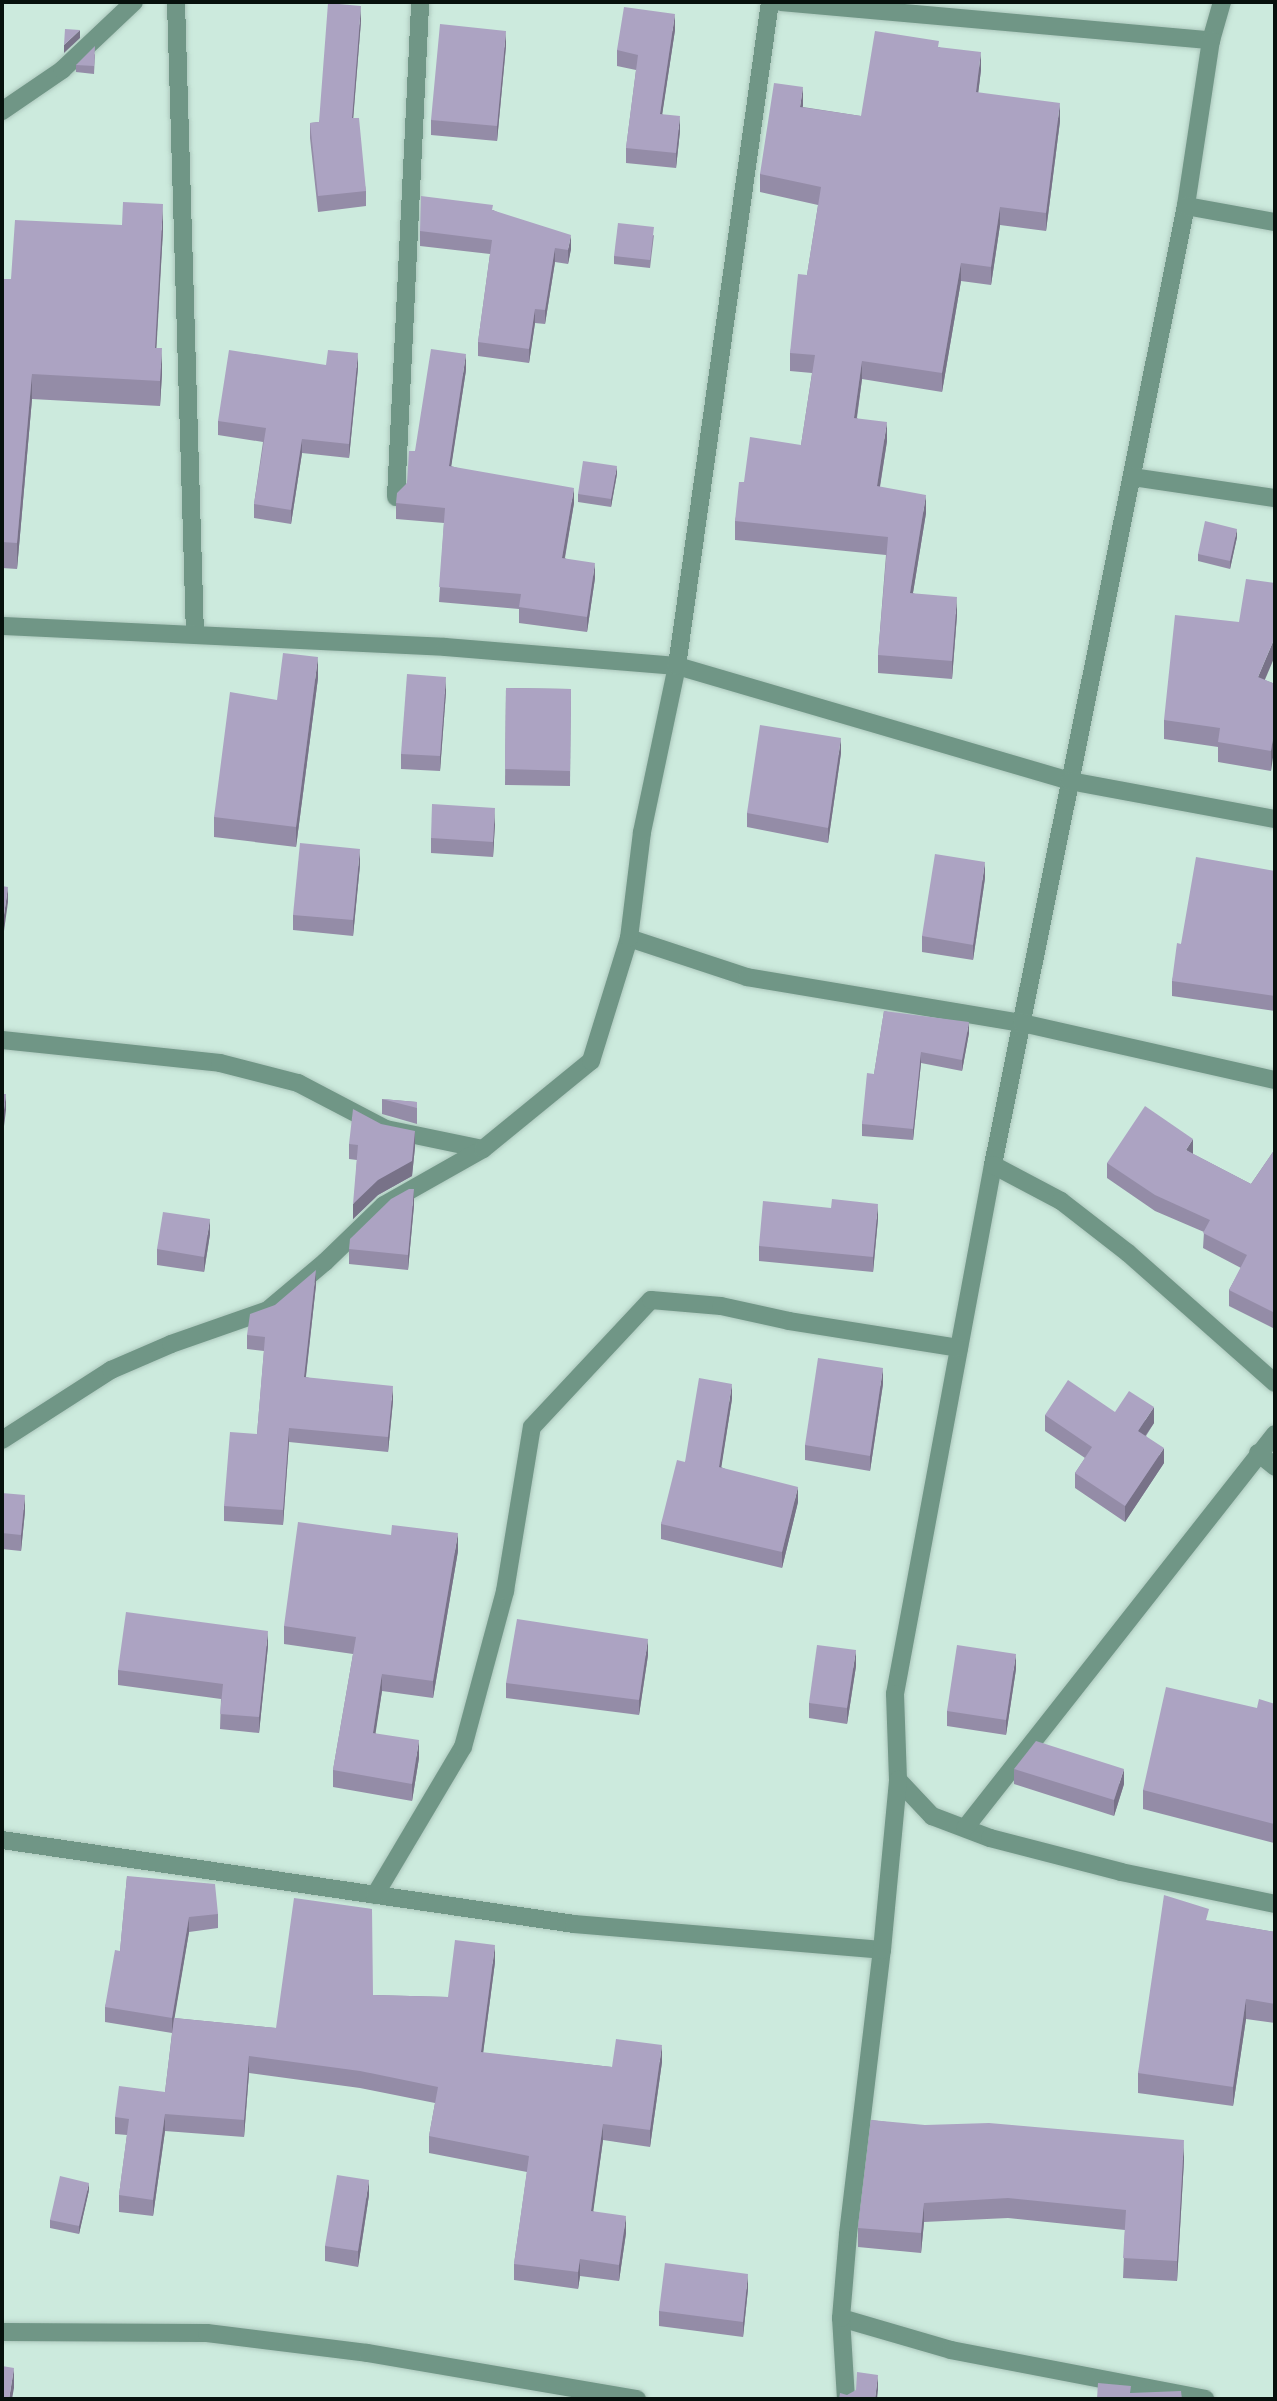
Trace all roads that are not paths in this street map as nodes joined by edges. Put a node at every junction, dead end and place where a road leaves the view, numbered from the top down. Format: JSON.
{"nodes":[{"id":1,"x":134,"y":2,"type":"edge"},
{"id":2,"x":176,"y":2,"type":"edge"},
{"id":3,"x":420,"y":2,"type":"edge"},
{"id":4,"x":770,"y":2,"type":"edge"},
{"id":5,"x":781,"y":2,"type":"edge"},
{"id":6,"x":1222,"y":2,"type":"edge"},
{"id":7,"x":1211,"y":40,"type":"junction"},
{"id":8,"x":2,"y":111,"type":"edge"},
{"id":9,"x":1186,"y":206,"type":"junction"},
{"id":10,"x":1275,"y":222,"type":"edge"},
{"id":11,"x":1132,"y":477,"type":"junction"},
{"id":12,"x":396,"y":497,"type":"edge"},
{"id":13,"x":1275,"y":498,"type":"edge"},
{"id":14,"x":2,"y":626,"type":"edge"},
{"id":15,"x":195,"y":634,"type":"junction"},
{"id":16,"x":677,"y":666,"type":"junction"},
{"id":17,"x":1070,"y":781,"type":"junction"},
{"id":18,"x":1275,"y":819,"type":"edge"},
{"id":19,"x":629,"y":938,"type":"junction"},
{"id":20,"x":1022,"y":1024,"type":"junction"},
{"id":21,"x":2,"y":1040,"type":"edge"},
{"id":22,"x":1275,"y":1080,"type":"edge"},
{"id":23,"x":483,"y":1149,"type":"junction"},
{"id":24,"x":993,"y":1164,"type":"junction"},
{"id":25,"x":959,"y":1348,"type":"junction"},
{"id":26,"x":1275,"y":1383,"type":"edge"},
{"id":27,"x":1275,"y":1434,"type":"edge"},
{"id":28,"x":2,"y":1440,"type":"edge"},
{"id":29,"x":1258,"y":1453,"type":"junction"},
{"id":30,"x":1275,"y":1467,"type":"edge"},
{"id":31,"x":898,"y":1780,"type":"junction"},
{"id":32,"x":965,"y":1828,"type":"junction"},
{"id":33,"x":2,"y":1840,"type":"edge"},
{"id":34,"x":375,"y":1895,"type":"junction"},
{"id":35,"x":1275,"y":1905,"type":"edge"},
{"id":36,"x":882,"y":1950,"type":"junction"},
{"id":37,"x":841,"y":2318,"type":"junction"},
{"id":38,"x":2,"y":2332,"type":"edge"},
{"id":39,"x":637,"y":2399,"type":"edge"},
{"id":40,"x":846,"y":2399,"type":"edge"},
{"id":41,"x":1205,"y":2399,"type":"edge"}],
"edges":[{"from":1,"to":8,"type":"street"},
{"from":2,"to":15,"type":"street"},
{"from":3,"to":12,"type":"street"},
{"from":4,"to":16,"type":"street"},
{"from":5,"to":7,"type":"street"},
{"from":6,"to":7,"type":"street"},
{"from":7,"to":9,"type":"street"},
{"from":9,"to":10,"type":"street"},
{"from":9,"to":11,"type":"street"},
{"from":11,"to":13,"type":"street"},
{"from":11,"to":17,"type":"street"},
{"from":14,"to":15,"type":"street"},
{"from":15,"to":16,"type":"street"},
{"from":16,"to":17,"type":"street"},
{"from":16,"to":19,"type":"street"},
{"from":17,"to":18,"type":"street"},
{"from":17,"to":20,"type":"street"},
{"from":19,"to":20,"type":"street"},
{"from":19,"to":23,"type":"street"},
{"from":20,"to":22,"type":"street"},
{"from":20,"to":24,"type":"street"},
{"from":21,"to":23,"type":"street"},
{"from":23,"to":28,"type":"street"},
{"from":24,"to":25,"type":"street"},
{"from":24,"to":26,"type":"street"},
{"from":25,"to":31,"type":"street"},
{"from":25,"to":34,"type":"street"},
{"from":27,"to":29,"type":"street"},
{"from":29,"to":30,"type":"street"},
{"from":29,"to":32,"type":"street"},
{"from":31,"to":32,"type":"street"},
{"from":31,"to":36,"type":"street"},
{"from":32,"to":35,"type":"street"},
{"from":33,"to":34,"type":"street"},
{"from":34,"to":36,"type":"street"},
{"from":36,"to":37,"type":"street"},
{"from":37,"to":40,"type":"street"},
{"from":37,"to":41,"type":"street"},
{"from":38,"to":39,"type":"street"}]}
